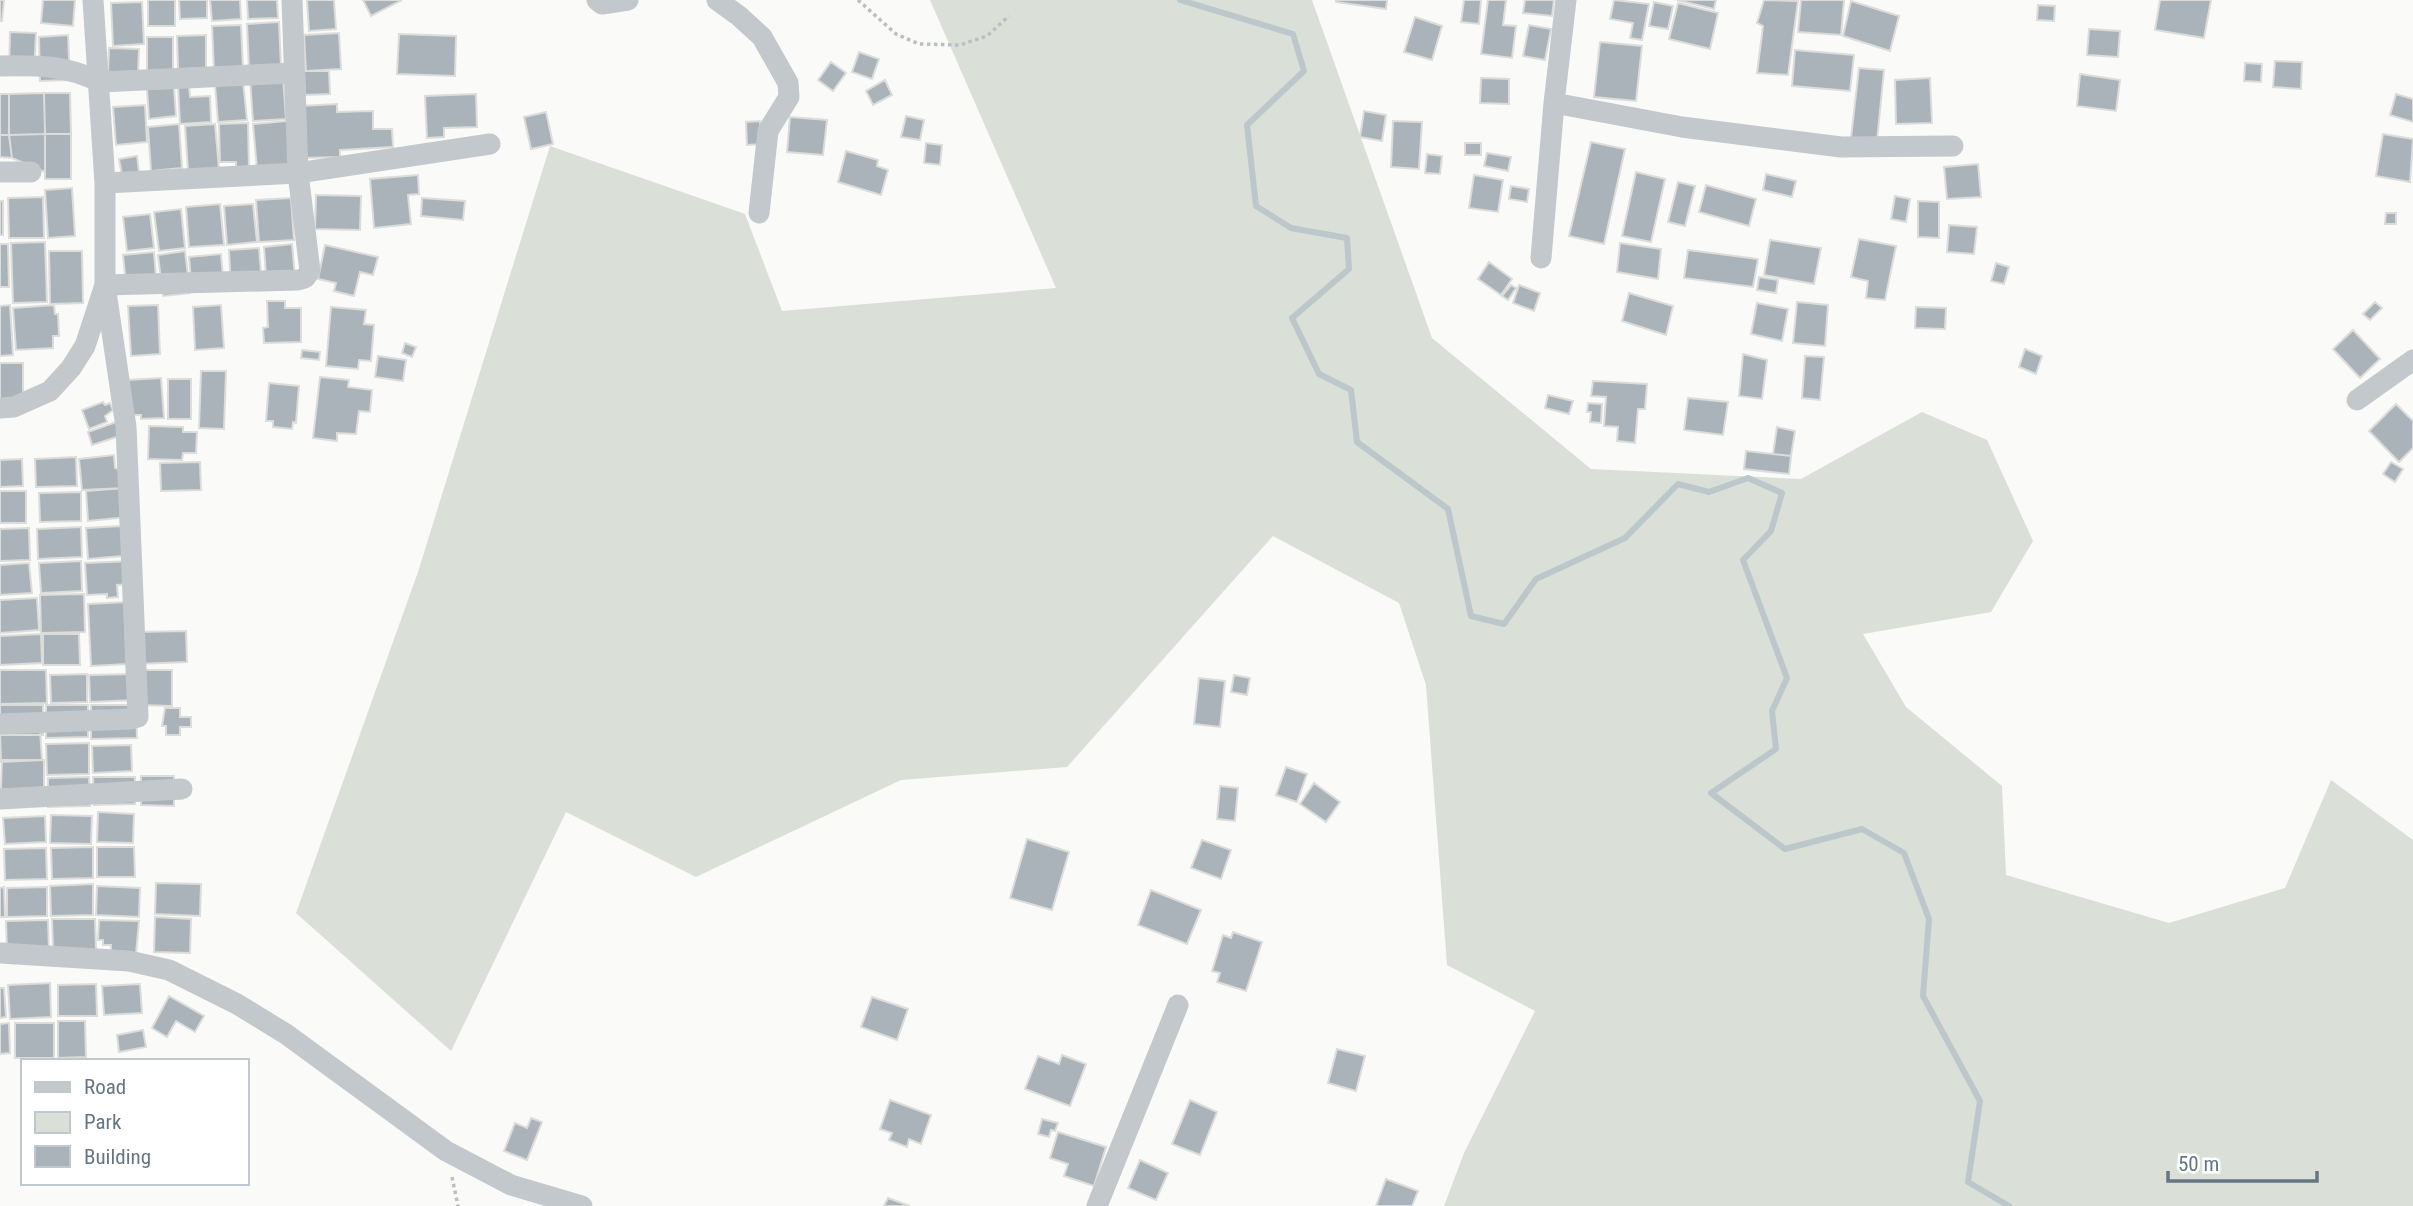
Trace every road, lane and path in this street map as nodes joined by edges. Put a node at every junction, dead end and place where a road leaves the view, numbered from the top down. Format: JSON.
{"nodes":[{"id":1,"x":93,"y":0,"type":"edge"},
{"id":2,"x":292,"y":0,"type":"edge"},
{"id":3,"x":597,"y":0,"type":"edge"},
{"id":4,"x":628,"y":0,"type":"edge"},
{"id":5,"x":717,"y":0,"type":"edge"},
{"id":6,"x":858,"y":0,"type":"edge"},
{"id":7,"x":1566,"y":0,"type":"edge"},
{"id":8,"x":1009,"y":16,"type":"dead end"},
{"id":9,"x":0,"y":66,"type":"edge"},
{"id":10,"x":295,"y":73,"type":"junction"},
{"id":11,"x":100,"y":82,"type":"junction"},
{"id":12,"x":1554,"y":103,"type":"junction"},
{"id":13,"x":490,"y":144,"type":"dead end"},
{"id":14,"x":1953,"y":146,"type":"dead end"},
{"id":15,"x":0,"y":172,"type":"edge"},
{"id":16,"x":31,"y":172,"type":"dead end"},
{"id":17,"x":298,"y":173,"type":"junction"},
{"id":18,"x":105,"y":183,"type":"junction"},
{"id":19,"x":759,"y":213,"type":"dead end"},
{"id":20,"x":1541,"y":258,"type":"dead end"},
{"id":21,"x":104,"y":285,"type":"junction"},
{"id":22,"x":2413,"y":360,"type":"edge"},
{"id":23,"x":2357,"y":400,"type":"dead end"},
{"id":24,"x":0,"y":408,"type":"edge"},
{"id":25,"x":0,"y":724,"type":"edge"},
{"id":26,"x":182,"y":789,"type":"dead end"},
{"id":27,"x":0,"y":799,"type":"edge"},
{"id":28,"x":0,"y":953,"type":"edge"},
{"id":29,"x":1178,"y":1005,"type":"dead end"},
{"id":30,"x":582,"y":1206,"type":"edge"},
{"id":31,"x":1097,"y":1206,"type":"edge"}],
"edges":[{"from":1,"to":11,"type":"street"},
{"from":2,"to":10,"type":"street"},
{"from":3,"to":4,"type":"street"},
{"from":5,"to":19,"type":"street"},
{"from":6,"to":8,"type":"path"},
{"from":7,"to":12,"type":"street"},
{"from":9,"to":11,"type":"street"},
{"from":10,"to":11,"type":"street"},
{"from":10,"to":17,"type":"street"},
{"from":11,"to":18,"type":"street"},
{"from":12,"to":14,"type":"street"},
{"from":12,"to":20,"type":"street"},
{"from":13,"to":17,"type":"street"},
{"from":15,"to":16,"type":"street"},
{"from":17,"to":18,"type":"street"},
{"from":17,"to":21,"type":"street"},
{"from":18,"to":21,"type":"street"},
{"from":21,"to":24,"type":"street"},
{"from":21,"to":25,"type":"street"},
{"from":22,"to":23,"type":"street"},
{"from":26,"to":27,"type":"street"},
{"from":28,"to":30,"type":"street"},
{"from":29,"to":31,"type":"street"}]}
